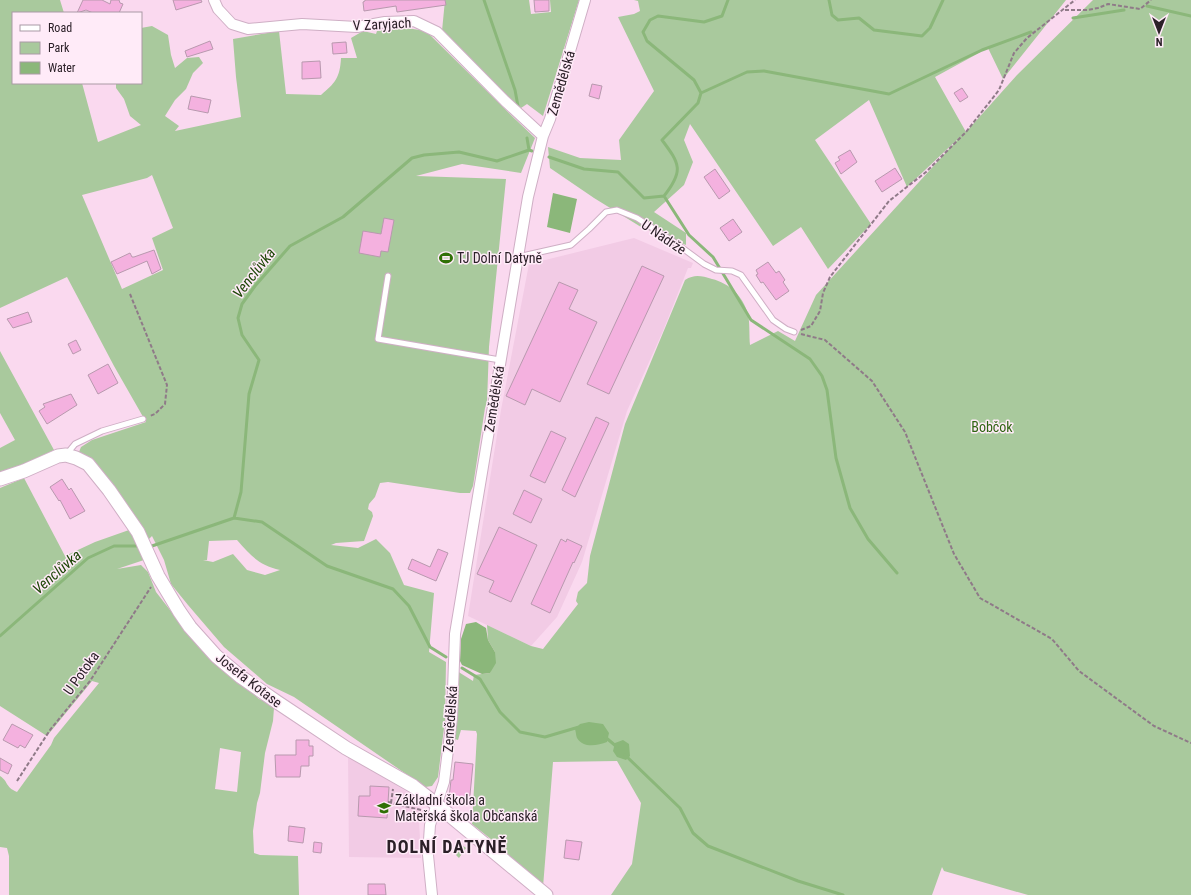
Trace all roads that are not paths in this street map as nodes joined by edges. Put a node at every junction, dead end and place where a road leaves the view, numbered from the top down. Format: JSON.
{"nodes":[{"id":1,"x":214,"y":0,"type":"edge"},
{"id":2,"x":585,"y":0,"type":"edge"},
{"id":3,"x":542,"y":136,"type":"junction"},
{"id":4,"x":518,"y":257,"type":"junction"},
{"id":5,"x":388,"y":276,"type":"dead end"},
{"id":6,"x":794,"y":332,"type":"road end"},
{"id":7,"x":500,"y":360,"type":"junction"},
{"id":8,"x":143,"y":419,"type":"road end"},
{"id":9,"x":66,"y":455,"type":"junction"},
{"id":10,"x":0,"y":479,"type":"edge"},
{"id":11,"x":435,"y":809,"type":"junction"},
{"id":12,"x":432,"y":895,"type":"edge"},
{"id":13,"x":546,"y":895,"type":"edge"}],
"edges":[{"from":1,"to":3,"type":"street","name":"V Zaryjach"},
{"from":2,"to":3,"type":"street","name":"Zemědělská"},
{"from":3,"to":4,"type":"street","name":"Zemědělská"},
{"from":4,"to":6,"type":"lane","name":"U Nádrže"},
{"from":4,"to":7,"type":"street","name":"Zemědělská"},
{"from":5,"to":7,"type":"lane"},
{"from":7,"to":11,"type":"street","name":"Zemědělská"},
{"from":8,"to":9,"type":"lane"},
{"from":9,"to":10,"type":"street"},
{"from":9,"to":11,"type":"street","name":"Josefa Kotase"},
{"from":11,"to":12,"type":"street","name":"Zemědělská"},
{"from":11,"to":13,"type":"street","name":"Josefa Kotase"}]}
